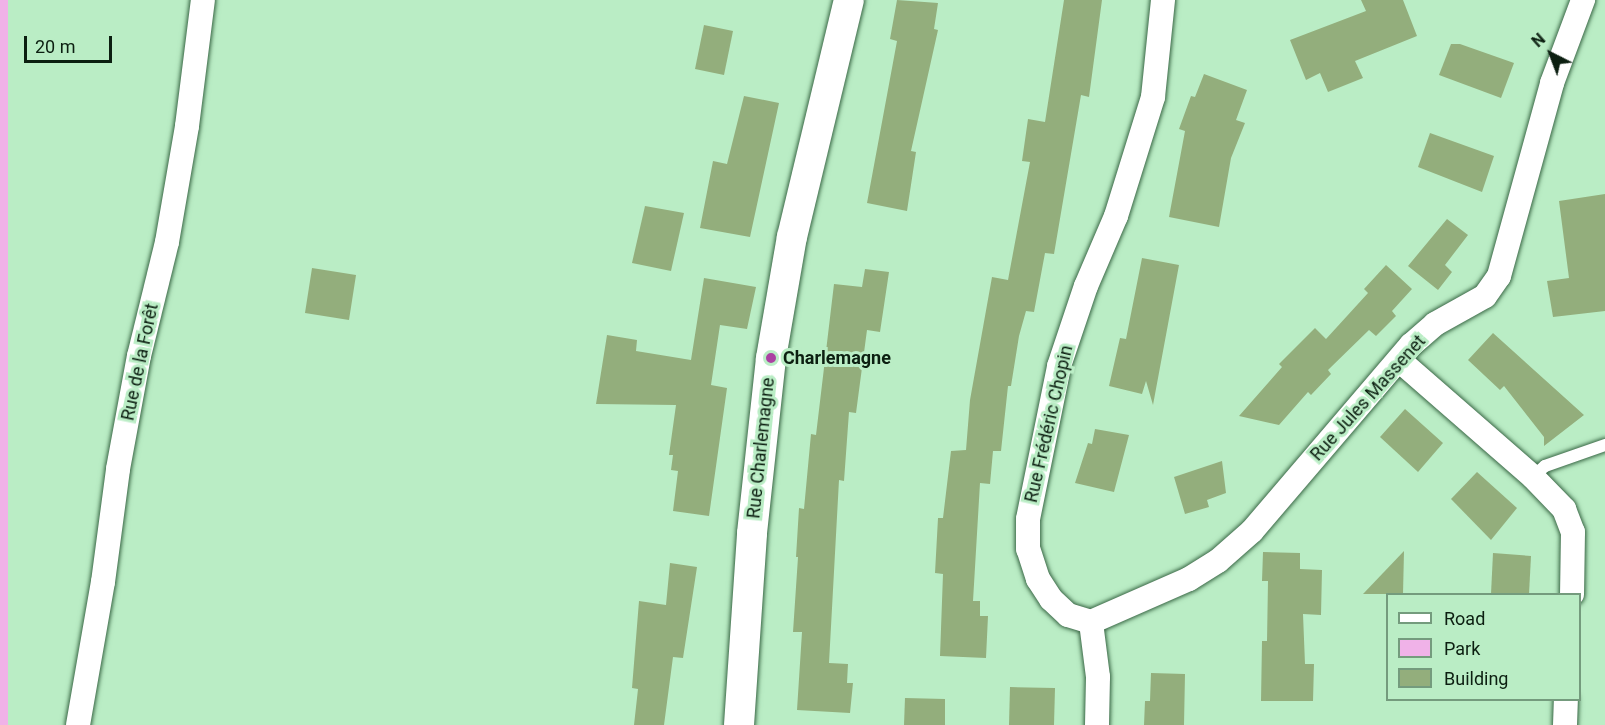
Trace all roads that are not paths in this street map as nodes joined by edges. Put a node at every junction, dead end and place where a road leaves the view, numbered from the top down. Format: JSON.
{"nodes":[{"id":1,"x":203,"y":0,"type":"edge"},
{"id":2,"x":849,"y":0,"type":"edge"},
{"id":3,"x":1163,"y":0,"type":"edge"},
{"id":4,"x":1583,"y":0,"type":"edge"},
{"id":5,"x":1399,"y":360,"type":"junction"},
{"id":6,"x":1605,"y":445,"type":"edge"},
{"id":7,"x":1533,"y":477,"type":"junction"},
{"id":8,"x":1572,"y":593,"type":"edge"},
{"id":9,"x":1091,"y":621,"type":"junction"},
{"id":10,"x":1566,"y":701,"type":"edge"},
{"id":11,"x":78,"y":725,"type":"edge"},
{"id":12,"x":740,"y":725,"type":"edge"},
{"id":13,"x":1097,"y":725,"type":"edge"},
{"id":14,"x":1565,"y":725,"type":"edge"}],
"edges":[{"from":1,"to":11,"type":"street","name":"Rue de la Forêt"},
{"from":2,"to":12,"type":"street","name":"Rue Charlemagne"},
{"from":3,"to":9,"type":"street","name":"Rue Frédéric Chopin"},
{"from":4,"to":5,"type":"street","name":"Rue Jules Massenet"},
{"from":5,"to":7,"type":"street"},
{"from":5,"to":9,"type":"street","name":"Rue Jules Massenet"},
{"from":6,"to":7,"type":"lane"},
{"from":7,"to":8,"type":"street"},
{"from":9,"to":13,"type":"street"},
{"from":10,"to":14,"type":"street"}]}
